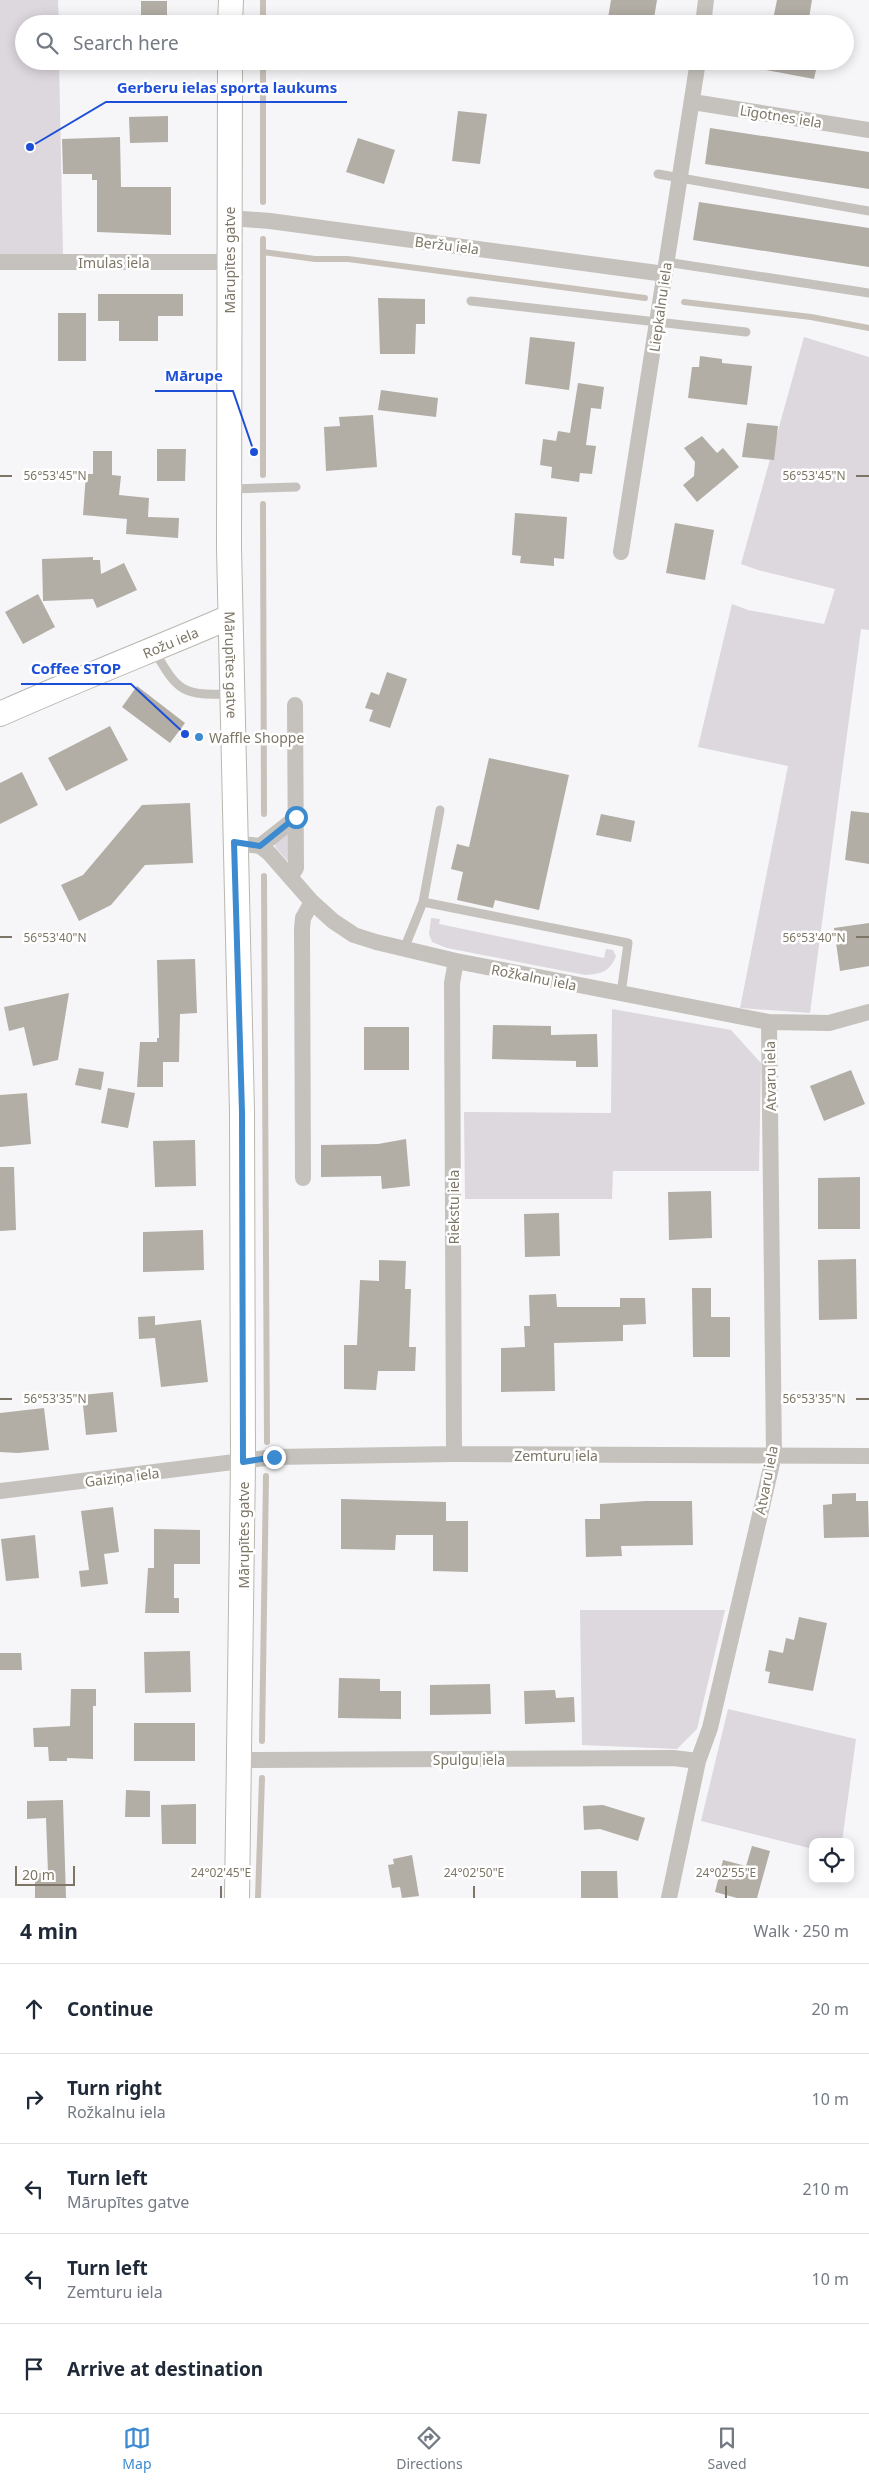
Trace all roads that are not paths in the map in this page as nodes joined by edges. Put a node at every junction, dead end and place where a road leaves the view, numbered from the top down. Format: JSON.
{"nodes":[{"id":1,"x":230,"y":0,"type":"edge"},
{"id":2,"x":706,"y":0,"type":"edge"},
{"id":3,"x":230,"y":15,"type":"edge"},
{"id":4,"x":704,"y":15,"type":"edge"},
{"id":5,"x":230,"y":70,"type":"edge"},
{"id":6,"x":697,"y":70,"type":"edge"},
{"id":7,"x":693,"y":102,"type":"junction"},
{"id":8,"x":869,"y":130,"type":"edge"},
{"id":9,"x":658,"y":174,"type":"dead end"},
{"id":10,"x":682,"y":179,"type":"junction"},
{"id":11,"x":869,"y":211,"type":"edge"},
{"id":12,"x":228,"y":218,"type":"junction"},
{"id":13,"x":0,"y":262,"type":"edge"},
{"id":14,"x":228,"y":262,"type":"junction"},
{"id":15,"x":666,"y":268,"type":"junction"},
{"id":16,"x":869,"y":293,"type":"edge"},
{"id":17,"x":471,"y":301,"type":"dead end"},
{"id":18,"x":659,"y":322,"type":"junction"},
{"id":19,"x":746,"y":332,"type":"dead end"},
{"id":20,"x":296,"y":487,"type":"dead end"},
{"id":21,"x":229,"y":489,"type":"junction"},
{"id":22,"x":621,"y":552,"type":"dead end"},
{"id":23,"x":230,"y":617,"type":"junction"},
{"id":24,"x":154,"y":650,"type":"junction"},
{"id":25,"x":233,"y":694,"type":"junction"},
{"id":26,"x":295,"y":705,"type":"dead end"},
{"id":27,"x":0,"y":714,"type":"edge"},
{"id":28,"x":440,"y":810,"type":"dead end"},
{"id":29,"x":296,"y":817,"type":"junction"},
{"id":30,"x":234,"y":842,"type":"junction"},
{"id":31,"x":260,"y":846,"type":"junction"},
{"id":32,"x":290,"y":877,"type":"junction"},
{"id":33,"x":312,"y":902,"type":"junction"},
{"id":34,"x":423,"y":902,"type":"junction"},
{"id":35,"x":404,"y":949,"type":"junction"},
{"id":36,"x":456,"y":961,"type":"junction"},
{"id":37,"x":621,"y":994,"type":"junction"},
{"id":38,"x":869,"y":1012,"type":"edge"},
{"id":39,"x":769,"y":1022,"type":"junction"},
{"id":40,"x":303,"y":1178,"type":"dead end"},
{"id":41,"x":454,"y":1454,"type":"junction"},
{"id":42,"x":774,"y":1455,"type":"junction"},
{"id":43,"x":869,"y":1456,"type":"edge"},
{"id":44,"x":243,"y":1462,"type":"junction"},
{"id":45,"x":0,"y":1491,"type":"edge"},
{"id":46,"x":241,"y":1760,"type":"junction"},
{"id":47,"x":698,"y":1761,"type":"junction"},
{"id":48,"x":237,"y":1898,"type":"edge"},
{"id":49,"x":669,"y":1898,"type":"edge"}],
"edges":[{"from":1,"to":3,"type":"street"},
{"from":2,"to":4,"type":"street"},
{"from":5,"to":12,"type":"street","name":"Mārupītes gatve"},
{"from":6,"to":7,"type":"street","name":"Liepkalnu iela"},
{"from":7,"to":8,"type":"street","name":"Līgotnes iela"},
{"from":7,"to":10,"type":"street","name":"Liepkalnu iela"},
{"from":9,"to":10,"type":"lane"},
{"from":10,"to":11,"type":"lane"},
{"from":10,"to":15,"type":"street","name":"Liepkalnu iela"},
{"from":12,"to":14,"type":"street","name":"Mārupītes gatve"},
{"from":12,"to":15,"type":"street","name":"Beržu iela"},
{"from":13,"to":14,"type":"street","name":"Imulas iela"},
{"from":14,"to":21,"type":"street","name":"Mārupītes gatve"},
{"from":15,"to":16,"type":"lane"},
{"from":15,"to":18,"type":"street","name":"Liepkalnu iela"},
{"from":17,"to":18,"type":"lane"},
{"from":18,"to":19,"type":"lane"},
{"from":18,"to":22,"type":"street","name":"Liepkalnu iela"},
{"from":20,"to":21,"type":"lane"},
{"from":21,"to":23,"type":"street","name":"Mārupītes gatve"},
{"from":23,"to":24,"type":"street","name":"Rožu iela"},
{"from":23,"to":25,"type":"street","name":"Mārupītes gatve"},
{"from":24,"to":25,"type":"lane"},
{"from":24,"to":27,"type":"street","name":"Rožu iela"},
{"from":25,"to":30,"type":"street","name":"Mārupītes gatve"},
{"from":26,"to":29,"type":"street"},
{"from":28,"to":34,"type":"lane"},
{"from":29,"to":31,"type":"street"},
{"from":29,"to":32,"type":"street"},
{"from":30,"to":31,"type":"street"},
{"from":30,"to":44,"type":"street","name":"Mārupītes gatve"},
{"from":31,"to":32,"type":"street","name":"Rožkalnu iela"},
{"from":32,"to":33,"type":"street","name":"Rožkalnu iela"},
{"from":33,"to":35,"type":"street","name":"Rožkalnu iela"},
{"from":33,"to":40,"type":"street"},
{"from":34,"to":35,"type":"lane"},
{"from":34,"to":37,"type":"lane"},
{"from":35,"to":36,"type":"street","name":"Rožkalnu iela"},
{"from":36,"to":37,"type":"street","name":"Rožkalnu iela"},
{"from":36,"to":41,"type":"street","name":"Riekstu iela"},
{"from":37,"to":39,"type":"street","name":"Rožkalnu iela"},
{"from":38,"to":39,"type":"street","name":"Rožkalnu iela"},
{"from":39,"to":42,"type":"street","name":"Atvaru iela"},
{"from":41,"to":42,"type":"street","name":"Zemturu iela"},
{"from":41,"to":44,"type":"street","name":"Zemturu iela"},
{"from":42,"to":43,"type":"street","name":"Zemturu iela"},
{"from":42,"to":47,"type":"street","name":"Atvaru iela"},
{"from":44,"to":45,"type":"street","name":"Gaiziņa iela"},
{"from":44,"to":46,"type":"street","name":"Mārupītes gatve"},
{"from":46,"to":47,"type":"street","name":"Spulgu iela"},
{"from":46,"to":48,"type":"street","name":"Mārupītes gatve"},
{"from":47,"to":49,"type":"street","name":"Atvaru iela"}]}
